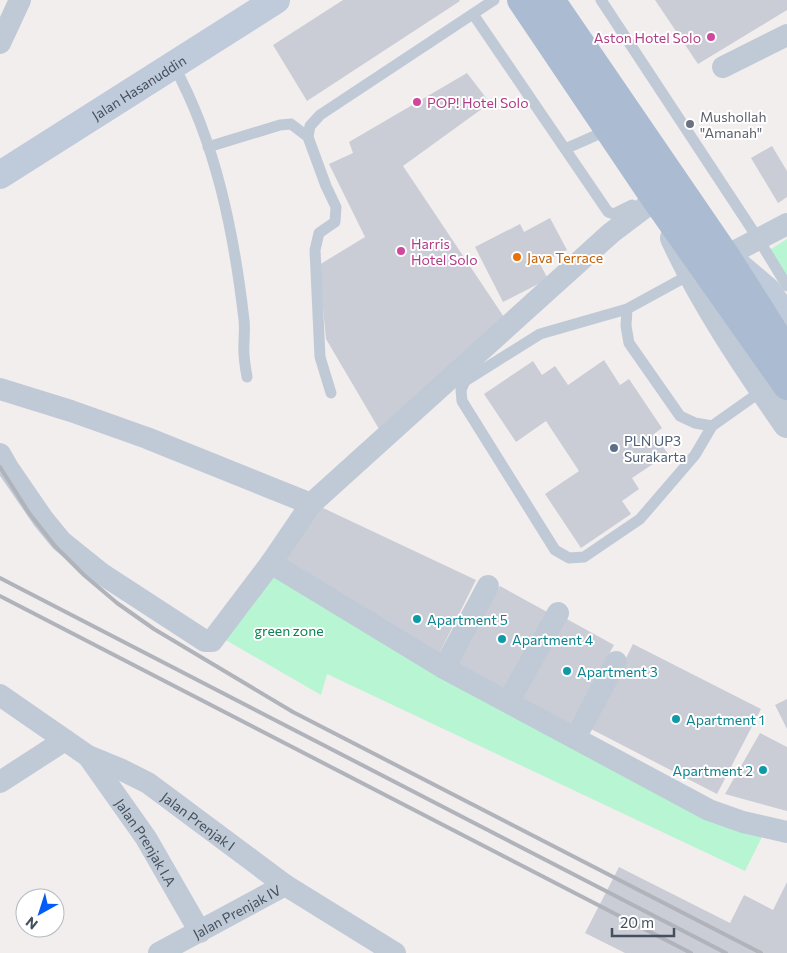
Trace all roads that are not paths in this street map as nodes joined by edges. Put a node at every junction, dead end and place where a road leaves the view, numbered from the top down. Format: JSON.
{"nodes":[{"id":1,"x":20,"y":0,"type":"edge"},
{"id":2,"x":276,"y":0,"type":"edge"},
{"id":3,"x":494,"y":0,"type":"edge"},
{"id":4,"x":521,"y":0,"type":"edge"},
{"id":5,"x":551,"y":0,"type":"edge"},
{"id":6,"x":601,"y":0,"type":"edge"},
{"id":7,"x":473,"y":14,"type":"junction"},
{"id":8,"x":787,"y":35,"type":"edge"},
{"id":9,"x":0,"y":43,"type":"edge"},
{"id":10,"x":174,"y":66,"type":"junction"},
{"id":11,"x":723,"y":67,"type":"dead end"},
{"id":12,"x":608,"y":130,"type":"junction"},
{"id":13,"x":308,"y":137,"type":"junction"},
{"id":14,"x":208,"y":147,"type":"junction"},
{"id":15,"x":565,"y":149,"type":"junction"},
{"id":16,"x":0,"y":175,"type":"edge"},
{"id":17,"x":654,"y":197,"type":"junction"},
{"id":18,"x":787,"y":224,"type":"edge"},
{"id":19,"x":759,"y":240,"type":"junction"},
{"id":20,"x":726,"y":256,"type":"junction"},
{"id":21,"x":690,"y":274,"type":"junction"},
{"id":22,"x":787,"y":286,"type":"edge"},
{"id":23,"x":627,"y":309,"type":"junction"},
{"id":24,"x":787,"y":319,"type":"edge"},
{"id":25,"x":777,"y":374,"type":"edge"},
{"id":26,"x":247,"y":377,"type":"dead end"},
{"id":27,"x":0,"y":389,"type":"edge"},
{"id":28,"x":330,"y":393,"type":"dead end"},
{"id":29,"x":787,"y":424,"type":"edge"},
{"id":30,"x":712,"y":426,"type":"junction"},
{"id":31,"x":0,"y":454,"type":"edge"},
{"id":32,"x":311,"y":504,"type":"junction"},
{"id":33,"x":271,"y":563,"type":"junction"},
{"id":34,"x":488,"y":586,"type":"dead end"},
{"id":35,"x":558,"y":613,"type":"dead end"},
{"id":36,"x":616,"y":662,"type":"dead end"},
{"id":37,"x":444,"y":668,"type":"junction"},
{"id":38,"x":0,"y":695,"type":"edge"},
{"id":39,"x":508,"y":702,"type":"junction"},
{"id":40,"x":574,"y":738,"type":"junction"},
{"id":41,"x":65,"y":740,"type":"junction"},
{"id":42,"x":88,"y":756,"type":"junction"},
{"id":43,"x":0,"y":782,"type":"edge"},
{"id":44,"x":787,"y":832,"type":"edge"},
{"id":45,"x":285,"y":885,"type":"junction"},
{"id":46,"x":200,"y":932,"type":"junction"},
{"id":47,"x":160,"y":953,"type":"edge"},
{"id":48,"x":395,"y":953,"type":"edge"}],
"edges":[{"from":1,"to":9,"type":"street"},
{"from":2,"to":10,"type":"main road","name":"Jalan Hasanuddin"},
{"from":3,"to":7,"type":"lane"},
{"from":4,"to":12,"type":"main road"},
{"from":5,"to":20,"type":"main road"},
{"from":6,"to":19,"type":"lane"},
{"from":7,"to":13,"type":"lane"},
{"from":7,"to":15,"type":"lane"},
{"from":8,"to":11,"type":"street"},
{"from":10,"to":14,"type":"lane"},
{"from":10,"to":16,"type":"main road","name":"Jalan Hasanuddin"},
{"from":12,"to":15,"type":"lane"},
{"from":12,"to":17,"type":"main road"},
{"from":13,"to":14,"type":"lane"},
{"from":13,"to":28,"type":"lane"},
{"from":14,"to":26,"type":"lane"},
{"from":15,"to":17,"type":"lane"},
{"from":17,"to":21,"type":"street"},
{"from":17,"to":25,"type":"main road"},
{"from":17,"to":32,"type":"street"},
{"from":18,"to":19,"type":"street"},
{"from":19,"to":20,"type":"street"},
{"from":19,"to":22,"type":"lane"},
{"from":20,"to":24,"type":"main road"},
{"from":20,"to":25,"type":"main road"},
{"from":21,"to":23,"type":"lane"},
{"from":21,"to":25,"type":"street"},
{"from":23,"to":30,"type":"lane"},
{"from":23,"to":30,"type":"lane"},
{"from":25,"to":29,"type":"street"},
{"from":25,"to":30,"type":"lane"},
{"from":27,"to":32,"type":"street"},
{"from":31,"to":33,"type":"street"},
{"from":32,"to":33,"type":"street"},
{"from":33,"to":37,"type":"street"},
{"from":34,"to":37,"type":"street"},
{"from":35,"to":39,"type":"street"},
{"from":36,"to":40,"type":"street"},
{"from":37,"to":39,"type":"street"},
{"from":38,"to":41,"type":"street","name":"Jalan Prenjak I"},
{"from":39,"to":40,"type":"street"},
{"from":40,"to":44,"type":"street"},
{"from":41,"to":42,"type":"street","name":"Jalan Prenjak I"},
{"from":41,"to":43,"type":"street"},
{"from":42,"to":45,"type":"street","name":"Jalan Prenjak I"},
{"from":42,"to":46,"type":"street","name":"Jalan Prenjak I.A"},
{"from":45,"to":46,"type":"street","name":"Jalan Prenjak IV"},
{"from":45,"to":48,"type":"street","name":"Jalan Prenjak I"},
{"from":46,"to":47,"type":"street","name":"Jalan Prenjak IV"}]}
